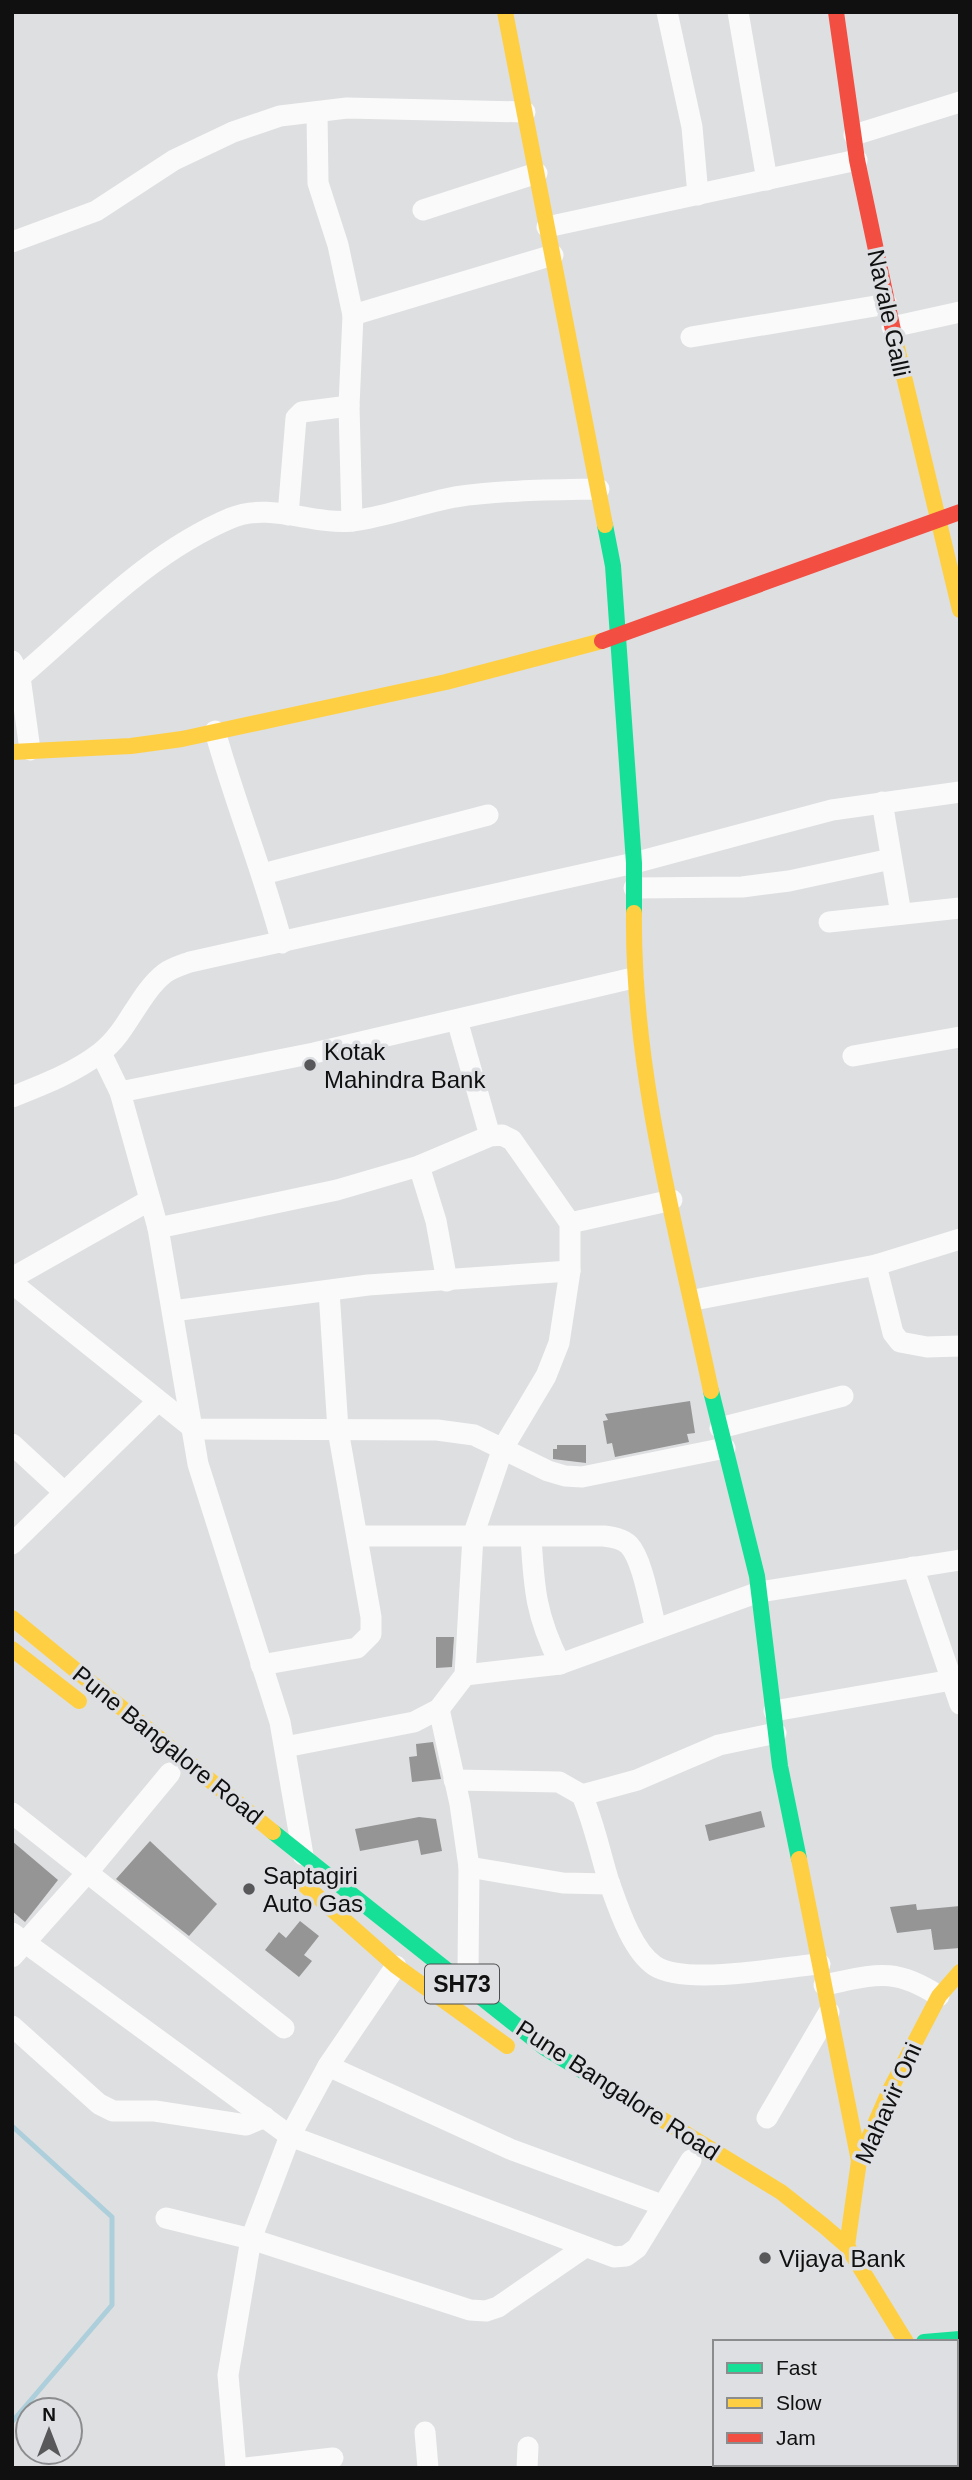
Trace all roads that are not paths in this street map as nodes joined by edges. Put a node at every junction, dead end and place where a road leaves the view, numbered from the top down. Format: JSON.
{"nodes":[{"id":1,"x":505,"y":12,"type":"edge"},
{"id":2,"x":667,"y":12,"type":"edge"},
{"id":3,"x":738,"y":12,"type":"edge"},
{"id":4,"x":836,"y":12,"type":"edge"},
{"id":5,"x":960,"y":102,"type":"edge"},
{"id":6,"x":317,"y":111,"type":"junction"},
{"id":7,"x":526,"y":113,"type":"junction"},
{"id":8,"x":854,"y":135,"type":"junction"},
{"id":9,"x":857,"y":160,"type":"junction"},
{"id":10,"x":537,"y":173,"type":"junction"},
{"id":11,"x":767,"y":180,"type":"junction"},
{"id":12,"x":698,"y":195,"type":"junction"},
{"id":13,"x":422,"y":210,"type":"dead end"},
{"id":14,"x":547,"y":228,"type":"junction"},
{"id":15,"x":12,"y":242,"type":"edge"},
{"id":16,"x":553,"y":255,"type":"junction"},
{"id":17,"x":887,"y":304,"type":"junction"},
{"id":18,"x":960,"y":312,"type":"edge"},
{"id":19,"x":353,"y":314,"type":"junction"},
{"id":20,"x":892,"y":327,"type":"junction"},
{"id":21,"x":691,"y":337,"type":"dead end"},
{"id":22,"x":349,"y":406,"type":"junction"},
{"id":23,"x":599,"y":489,"type":"junction"},
{"id":24,"x":960,"y":512,"type":"edge"},
{"id":25,"x":288,"y":515,"type":"junction"},
{"id":26,"x":939,"y":518,"type":"junction"},
{"id":27,"x":352,"y":521,"type":"junction"},
{"id":28,"x":960,"y":610,"type":"edge"},
{"id":29,"x":619,"y":636,"type":"junction"},
{"id":30,"x":16,"y":669,"type":"edge"},
{"id":31,"x":215,"y":731,"type":"junction"},
{"id":32,"x":21,"y":751,"type":"edge"},
{"id":33,"x":960,"y":792,"type":"edge"},
{"id":34,"x":882,"y":802,"type":"junction"},
{"id":35,"x":488,"y":815,"type":"dead end"},
{"id":36,"x":891,"y":859,"type":"junction"},
{"id":37,"x":634,"y":863,"type":"junction"},
{"id":38,"x":264,"y":874,"type":"junction"},
{"id":39,"x":634,"y":888,"type":"junction"},
{"id":40,"x":960,"y":908,"type":"edge"},
{"id":41,"x":901,"y":915,"type":"junction"},
{"id":42,"x":829,"y":922,"type":"dead end"},
{"id":43,"x":282,"y":943,"type":"junction"},
{"id":44,"x":633,"y":978,"type":"junction"},
{"id":45,"x":457,"y":1020,"type":"junction"},
{"id":46,"x":960,"y":1037,"type":"edge"},
{"id":47,"x":102,"y":1053,"type":"junction"},
{"id":48,"x":853,"y":1056,"type":"dead end"},
{"id":49,"x":120,"y":1092,"type":"junction"},
{"id":50,"x":12,"y":1097,"type":"edge"},
{"id":51,"x":490,"y":1136,"type":"junction"},
{"id":52,"x":419,"y":1166,"type":"junction"},
{"id":53,"x":672,"y":1199,"type":"junction"},
{"id":54,"x":150,"y":1200,"type":"junction"},
{"id":55,"x":570,"y":1223,"type":"junction"},
{"id":56,"x":158,"y":1228,"type":"junction"},
{"id":57,"x":960,"y":1239,"type":"edge"},
{"id":58,"x":876,"y":1265,"type":"junction"},
{"id":59,"x":570,"y":1270,"type":"junction"},
{"id":60,"x":12,"y":1278,"type":"edge"},
{"id":61,"x":447,"y":1281,"type":"junction"},
{"id":62,"x":12,"y":1283,"type":"edge"},
{"id":63,"x":329,"y":1291,"type":"junction"},
{"id":64,"x":694,"y":1300,"type":"junction"},
{"id":65,"x":173,"y":1311,"type":"junction"},
{"id":66,"x":960,"y":1346,"type":"edge"},
{"id":67,"x":843,"y":1396,"type":"dead end"},
{"id":68,"x":157,"y":1402,"type":"junction"},
{"id":69,"x":194,"y":1429,"type":"junction"},
{"id":70,"x":338,"y":1430,"type":"junction"},
{"id":71,"x":722,"y":1438,"type":"junction"},
{"id":72,"x":12,"y":1444,"type":"edge"},
{"id":73,"x":503,"y":1448,"type":"junction"},
{"id":74,"x":64,"y":1492,"type":"junction"},
{"id":75,"x":358,"y":1536,"type":"junction"},
{"id":76,"x":473,"y":1536,"type":"junction"},
{"id":77,"x":531,"y":1537,"type":"junction"},
{"id":78,"x":12,"y":1544,"type":"edge"},
{"id":79,"x":960,"y":1560,"type":"edge"},
{"id":80,"x":914,"y":1567,"type":"junction"},
{"id":81,"x":759,"y":1592,"type":"junction"},
{"id":82,"x":12,"y":1618,"type":"edge"},
{"id":83,"x":656,"y":1628,"type":"junction"},
{"id":84,"x":12,"y":1649,"type":"edge"},
{"id":85,"x":560,"y":1664,"type":"junction"},
{"id":86,"x":261,"y":1665,"type":"junction"},
{"id":87,"x":466,"y":1675,"type":"junction"},
{"id":88,"x":952,"y":1680,"type":"junction"},
{"id":89,"x":960,"y":1704,"type":"edge"},
{"id":90,"x":439,"y":1709,"type":"junction"},
{"id":91,"x":774,"y":1711,"type":"junction"},
{"id":92,"x":96,"y":1715,"type":"dead end"},
{"id":93,"x":776,"y":1733,"type":"junction"},
{"id":94,"x":285,"y":1747,"type":"junction"},
{"id":95,"x":170,"y":1773,"type":"dead end"},
{"id":96,"x":454,"y":1780,"type":"junction"},
{"id":97,"x":582,"y":1795,"type":"junction"},
{"id":98,"x":12,"y":1814,"type":"edge"},
{"id":99,"x":303,"y":1855,"type":"junction"},
{"id":100,"x":283,"y":1866,"type":"dead end"},
{"id":101,"x":469,"y":1867,"type":"junction"},
{"id":102,"x":87,"y":1873,"type":"junction"},
{"id":103,"x":610,"y":1884,"type":"junction"},
{"id":104,"x":16,"y":1944,"type":"edge"},
{"id":105,"x":396,"y":1966,"type":"junction"},
{"id":106,"x":822,"y":1974,"type":"junction"},
{"id":107,"x":463,"y":1985,"type":"junction"},
{"id":108,"x":952,"y":1986,"type":"edge"},
{"id":109,"x":829,"y":2012,"type":"junction"},
{"id":110,"x":12,"y":2026,"type":"edge"},
{"id":111,"x":284,"y":2028,"type":"dead end"},
{"id":112,"x":526,"y":2059,"type":"dead end"},
{"id":113,"x":328,"y":2066,"type":"junction"},
{"id":114,"x":265,"y":2117,"type":"junction"},
{"id":115,"x":767,"y":2118,"type":"dead end"},
{"id":116,"x":290,"y":2136,"type":"junction"},
{"id":117,"x":690,"y":2160,"type":"dead end"},
{"id":118,"x":859,"y":2161,"type":"junction"},
{"id":119,"x":740,"y":2168,"type":"junction"},
{"id":120,"x":731,"y":2185,"type":"dead end"},
{"id":121,"x":662,"y":2205,"type":"junction"},
{"id":122,"x":166,"y":2218,"type":"dead end"},
{"id":123,"x":802,"y":2230,"type":"dead end"},
{"id":124,"x":251,"y":2239,"type":"junction"},
{"id":125,"x":848,"y":2246,"type":"junction"},
{"id":126,"x":584,"y":2247,"type":"junction"},
{"id":127,"x":879,"y":2332,"type":"dead end"},
{"id":128,"x":905,"y":2340,"type":"edge"},
{"id":129,"x":425,"y":2432,"type":"dead end"},
{"id":130,"x":333,"y":2458,"type":"dead end"},
{"id":131,"x":236,"y":2468,"type":"edge"},
{"id":132,"x":246,"y":2468,"type":"edge"},
{"id":133,"x":428,"y":2468,"type":"edge"}],
"edges":[{"from":1,"to":7,"type":"street"},
{"from":2,"to":12,"type":"street"},
{"from":3,"to":11,"type":"street"},
{"from":4,"to":8,"type":"street","name":"Navale Galli"},
{"from":5,"to":8,"type":"street"},
{"from":6,"to":7,"type":"street"},
{"from":6,"to":15,"type":"street"},
{"from":6,"to":19,"type":"street"},
{"from":7,"to":10,"type":"street"},
{"from":8,"to":9,"type":"street","name":"Navale Galli"},
{"from":9,"to":11,"type":"street"},
{"from":9,"to":17,"type":"street","name":"Navale Galli"},
{"from":10,"to":13,"type":"street"},
{"from":10,"to":14,"type":"street"},
{"from":11,"to":12,"type":"street"},
{"from":12,"to":14,"type":"street"},
{"from":14,"to":16,"type":"street"},
{"from":16,"to":19,"type":"street"},
{"from":16,"to":23,"type":"street"},
{"from":17,"to":20,"type":"street","name":"Navale Galli"},
{"from":17,"to":21,"type":"street"},
{"from":18,"to":20,"type":"street"},
{"from":19,"to":22,"type":"street"},
{"from":20,"to":26,"type":"street","name":"Navale Galli"},
{"from":22,"to":25,"type":"street"},
{"from":22,"to":27,"type":"street"},
{"from":23,"to":27,"type":"street"},
{"from":23,"to":29,"type":"street"},
{"from":24,"to":26,"type":"street"},
{"from":25,"to":27,"type":"street"},
{"from":25,"to":30,"type":"street"},
{"from":26,"to":28,"type":"street","name":"Navale Galli"},
{"from":26,"to":29,"type":"street"},
{"from":29,"to":31,"type":"street"},
{"from":29,"to":37,"type":"street"},
{"from":30,"to":32,"type":"street"},
{"from":31,"to":32,"type":"street"},
{"from":31,"to":38,"type":"street"},
{"from":33,"to":34,"type":"street"},
{"from":34,"to":36,"type":"street"},
{"from":34,"to":37,"type":"street"},
{"from":35,"to":38,"type":"street"},
{"from":36,"to":39,"type":"street"},
{"from":36,"to":41,"type":"street"},
{"from":37,"to":39,"type":"street"},
{"from":37,"to":43,"type":"street"},
{"from":38,"to":43,"type":"street"},
{"from":39,"to":44,"type":"street"},
{"from":40,"to":41,"type":"street"},
{"from":41,"to":42,"type":"street"},
{"from":43,"to":47,"type":"street"},
{"from":44,"to":45,"type":"street"},
{"from":44,"to":53,"type":"street"},
{"from":45,"to":49,"type":"street"},
{"from":45,"to":51,"type":"street"},
{"from":46,"to":48,"type":"street"},
{"from":47,"to":49,"type":"street"},
{"from":47,"to":50,"type":"street"},
{"from":49,"to":54,"type":"street"},
{"from":51,"to":52,"type":"street"},
{"from":51,"to":55,"type":"street"},
{"from":52,"to":56,"type":"street"},
{"from":52,"to":61,"type":"street"},
{"from":53,"to":55,"type":"street"},
{"from":53,"to":64,"type":"street"},
{"from":54,"to":56,"type":"street"},
{"from":54,"to":60,"type":"street"},
{"from":55,"to":59,"type":"street"},
{"from":56,"to":65,"type":"street"},
{"from":57,"to":58,"type":"street"},
{"from":58,"to":64,"type":"street"},
{"from":58,"to":66,"type":"street"},
{"from":59,"to":61,"type":"street"},
{"from":59,"to":73,"type":"street"},
{"from":61,"to":63,"type":"street"},
{"from":62,"to":68,"type":"street"},
{"from":63,"to":65,"type":"street"},
{"from":63,"to":70,"type":"street"},
{"from":64,"to":71,"type":"street"},
{"from":65,"to":69,"type":"street"},
{"from":67,"to":71,"type":"street"},
{"from":68,"to":69,"type":"street"},
{"from":68,"to":74,"type":"street"},
{"from":69,"to":70,"type":"street"},
{"from":69,"to":86,"type":"street"},
{"from":70,"to":73,"type":"street"},
{"from":70,"to":75,"type":"street"},
{"from":71,"to":73,"type":"street"},
{"from":71,"to":81,"type":"street"},
{"from":72,"to":74,"type":"street"},
{"from":73,"to":76,"type":"street"},
{"from":74,"to":78,"type":"street"},
{"from":75,"to":76,"type":"street"},
{"from":75,"to":86,"type":"street"},
{"from":76,"to":77,"type":"street"},
{"from":76,"to":87,"type":"street"},
{"from":77,"to":83,"type":"street"},
{"from":77,"to":85,"type":"street"},
{"from":79,"to":80,"type":"street"},
{"from":80,"to":81,"type":"street"},
{"from":80,"to":88,"type":"street"},
{"from":81,"to":83,"type":"street"},
{"from":81,"to":91,"type":"street"},
{"from":82,"to":99,"type":"street","name":"Pune Bangalore Road","number":"SH73"},
{"from":83,"to":85,"type":"street"},
{"from":84,"to":92,"type":"street","name":"Pune Bangalore Road"},
{"from":85,"to":87,"type":"street"},
{"from":86,"to":94,"type":"street"},
{"from":87,"to":90,"type":"street"},
{"from":88,"to":89,"type":"street"},
{"from":88,"to":91,"type":"street"},
{"from":90,"to":94,"type":"street"},
{"from":90,"to":96,"type":"street"},
{"from":91,"to":93,"type":"street"},
{"from":93,"to":97,"type":"street"},
{"from":93,"to":106,"type":"street"},
{"from":94,"to":99,"type":"street"},
{"from":95,"to":102,"type":"street"},
{"from":96,"to":97,"type":"street"},
{"from":96,"to":101,"type":"street"},
{"from":97,"to":103,"type":"street"},
{"from":98,"to":102,"type":"street"},
{"from":99,"to":107,"type":"street","name":"Pune Bangalore Road","number":"SH73"},
{"from":100,"to":105,"type":"street","name":"Pune Bangalore Road","number":"SH73"},
{"from":101,"to":103,"type":"street"},
{"from":101,"to":107,"type":"street"},
{"from":102,"to":104,"type":"street"},
{"from":102,"to":111,"type":"street"},
{"from":103,"to":106,"type":"street"},
{"from":104,"to":114,"type":"street"},
{"from":105,"to":112,"type":"street","name":"Pune Bangalore Road","number":"SH73"},
{"from":105,"to":113,"type":"street"},
{"from":106,"to":108,"type":"street"},
{"from":106,"to":109,"type":"street"},
{"from":107,"to":119,"type":"street","name":"Pune Bangalore Road","number":"SH73"},
{"from":108,"to":118,"type":"street","name":"Mahavir Oni"},
{"from":109,"to":115,"type":"street"},
{"from":109,"to":118,"type":"street"},
{"from":110,"to":114,"type":"street"},
{"from":113,"to":116,"type":"street"},
{"from":113,"to":121,"type":"street"},
{"from":114,"to":116,"type":"street"},
{"from":116,"to":124,"type":"street"},
{"from":116,"to":126,"type":"street"},
{"from":117,"to":121,"type":"street"},
{"from":118,"to":125,"type":"street","name":"Mahavir Oni"},
{"from":119,"to":120,"type":"street"},
{"from":119,"to":125,"type":"street","name":"Pune Bangalore Road","number":"SH73"},
{"from":121,"to":126,"type":"street"},
{"from":122,"to":124,"type":"street"},
{"from":123,"to":127,"type":"street"},
{"from":124,"to":126,"type":"street"},
{"from":124,"to":131,"type":"street"},
{"from":125,"to":128,"type":"street","name":"Pune Bangalore Road","number":"SH73"},
{"from":129,"to":133,"type":"street"},
{"from":130,"to":132,"type":"street"}]}
